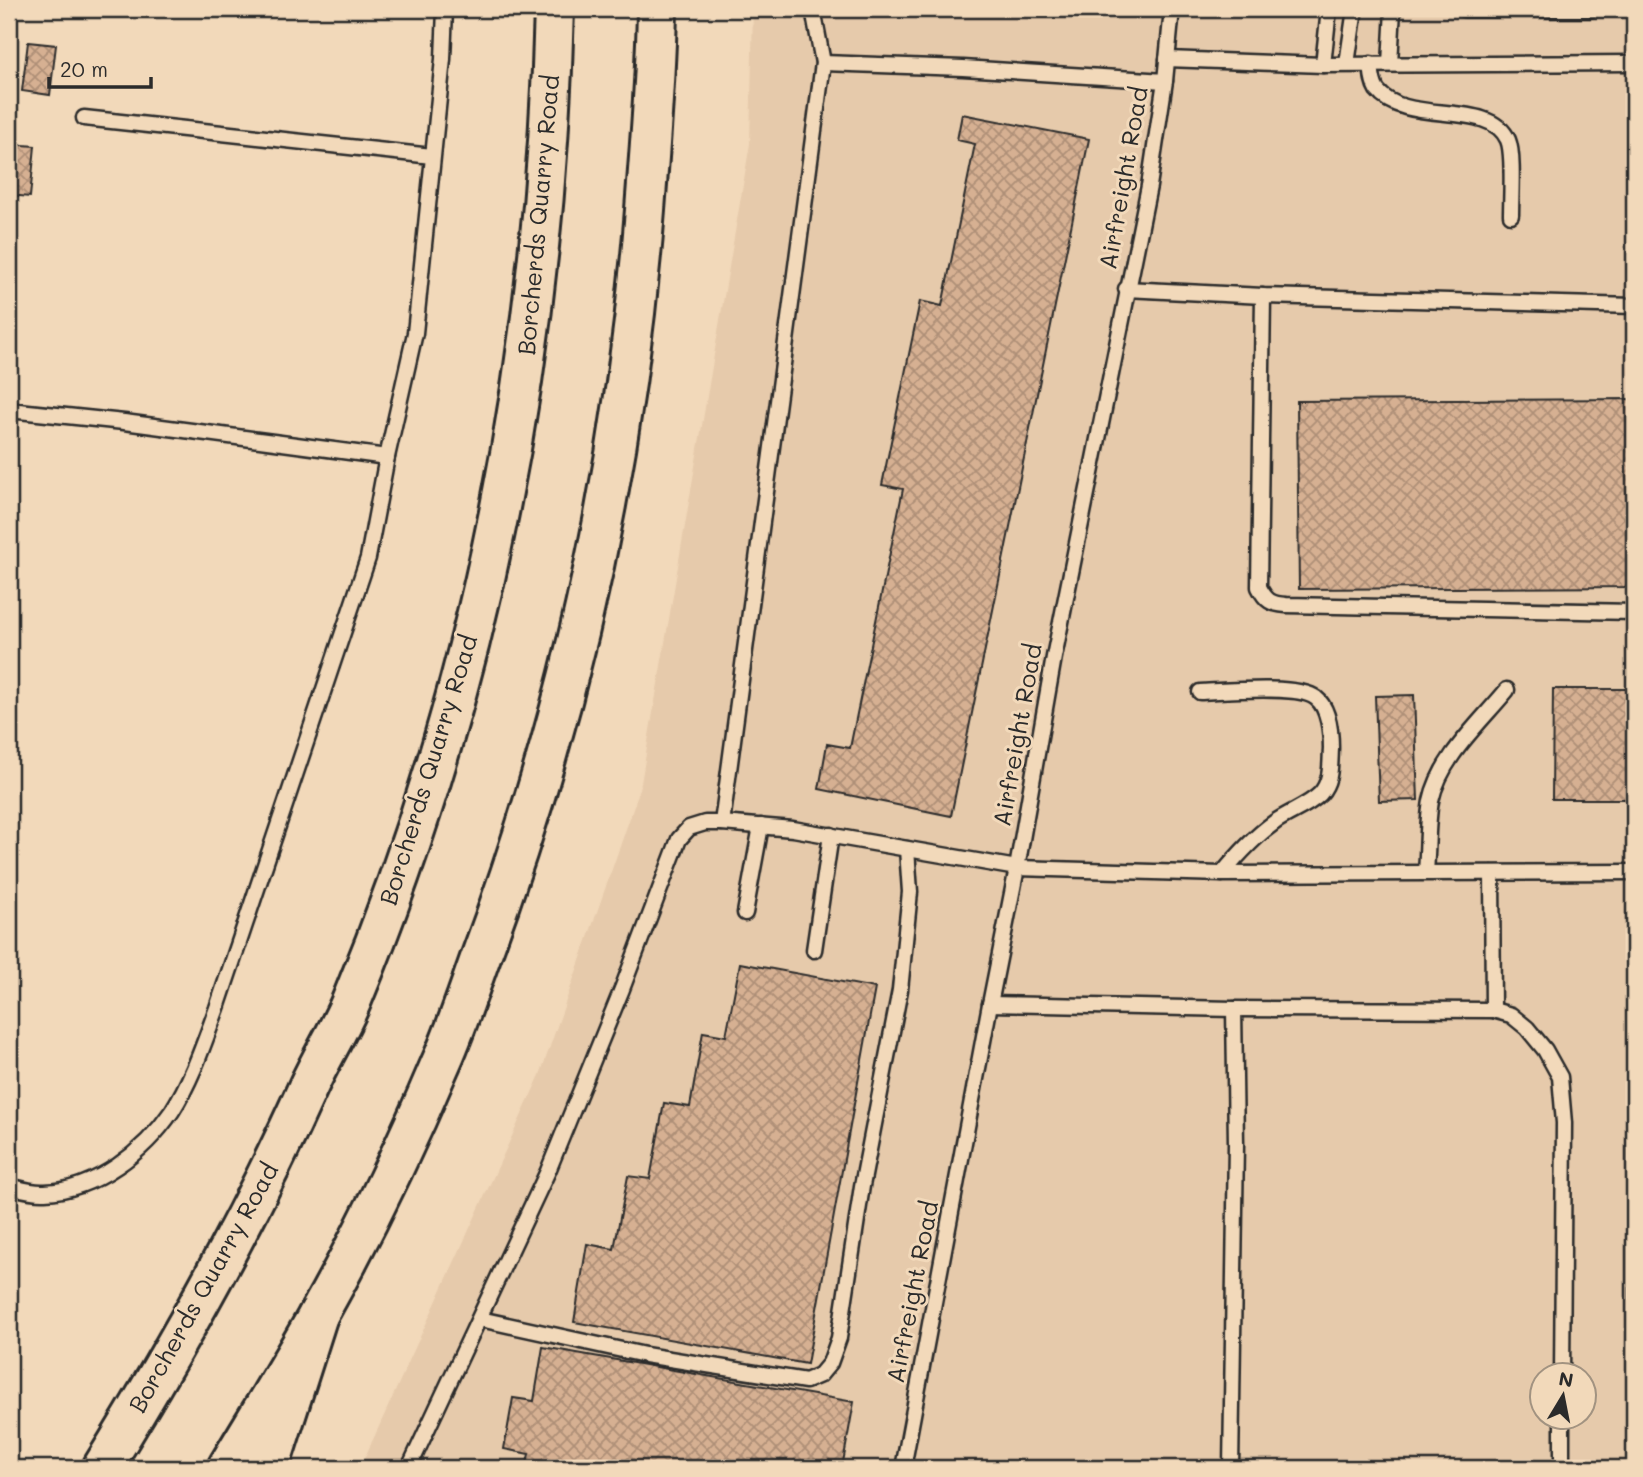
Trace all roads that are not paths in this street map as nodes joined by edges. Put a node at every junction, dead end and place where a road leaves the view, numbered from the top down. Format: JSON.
{"nodes":[{"id":1,"x":445,"y":9,"type":"edge"},
{"id":2,"x":554,"y":9,"type":"edge"},
{"id":3,"x":657,"y":9,"type":"edge"},
{"id":4,"x":813,"y":9,"type":"edge"},
{"id":5,"x":1172,"y":9,"type":"edge"},
{"id":6,"x":1329,"y":9,"type":"edge"},
{"id":7,"x":1355,"y":9,"type":"edge"},
{"id":8,"x":1393,"y":9,"type":"edge"},
{"id":9,"x":1464,"y":9,"type":"edge"},
{"id":10,"x":1591,"y":9,"type":"edge"},
{"id":11,"x":1167,"y":60,"type":"junction"},
{"id":12,"x":822,"y":63,"type":"junction"},
{"id":13,"x":1634,"y":63,"type":"edge"},
{"id":14,"x":1347,"y":64,"type":"junction"},
{"id":15,"x":1371,"y":64,"type":"junction"},
{"id":16,"x":1390,"y":64,"type":"junction"},
{"id":17,"x":1323,"y":65,"type":"junction"},
{"id":18,"x":1165,"y":81,"type":"junction"},
{"id":19,"x":83,"y":118,"type":"dead end"},
{"id":20,"x":432,"y":156,"type":"junction"},
{"id":21,"x":1511,"y":215,"type":"dead end"},
{"id":22,"x":1126,"y":289,"type":"junction"},
{"id":23,"x":1263,"y":296,"type":"junction"},
{"id":24,"x":1634,"y":306,"type":"edge"},
{"id":25,"x":9,"y":410,"type":"edge"},
{"id":26,"x":387,"y":457,"type":"junction"},
{"id":27,"x":1634,"y":612,"type":"edge"},
{"id":28,"x":1507,"y":690,"type":"dead end"},
{"id":29,"x":1200,"y":692,"type":"dead end"},
{"id":30,"x":722,"y":823,"type":"junction"},
{"id":31,"x":761,"y":826,"type":"junction"},
{"id":32,"x":831,"y":835,"type":"junction"},
{"id":33,"x":907,"y":849,"type":"junction"},
{"id":34,"x":1017,"y":868,"type":"junction"},
{"id":35,"x":1426,"y":872,"type":"junction"},
{"id":36,"x":1634,"y":872,"type":"edge"},
{"id":37,"x":1492,"y":873,"type":"junction"},
{"id":38,"x":1222,"y":874,"type":"junction"},
{"id":39,"x":745,"y":912,"type":"dead end"},
{"id":40,"x":814,"y":950,"type":"dead end"},
{"id":41,"x":989,"y":1004,"type":"junction"},
{"id":42,"x":1234,"y":1009,"type":"junction"},
{"id":43,"x":1493,"y":1010,"type":"junction"},
{"id":44,"x":9,"y":1186,"type":"edge"},
{"id":45,"x":318,"y":1315,"type":"junction"},
{"id":46,"x":480,"y":1319,"type":"junction"},
{"id":47,"x":1562,"y":1362,"type":"edge"},
{"id":48,"x":1562,"y":1432,"type":"edge"},
{"id":49,"x":103,"y":1468,"type":"edge"},
{"id":50,"x":226,"y":1468,"type":"edge"},
{"id":51,"x":269,"y":1468,"type":"edge"},
{"id":52,"x":409,"y":1468,"type":"edge"},
{"id":53,"x":903,"y":1468,"type":"edge"},
{"id":54,"x":1231,"y":1468,"type":"edge"},
{"id":55,"x":1562,"y":1468,"type":"edge"}],
"edges":[{"from":1,"to":20,"type":"lane"},
{"from":2,"to":49,"type":"main road","name":"Borcherds Quarry Road"},
{"from":3,"to":45,"type":"main road"},
{"from":4,"to":12,"type":"lane"},
{"from":5,"to":11,"type":"lane","name":"Airfreight Road"},
{"from":6,"to":17,"type":"lane"},
{"from":7,"to":14,"type":"lane"},
{"from":8,"to":16,"type":"lane"},
{"from":9,"to":10,"type":"lane"},
{"from":11,"to":17,"type":"lane"},
{"from":11,"to":18,"type":"lane","name":"Airfreight Road"},
{"from":12,"to":18,"type":"lane"},
{"from":12,"to":30,"type":"lane"},
{"from":13,"to":16,"type":"lane"},
{"from":14,"to":15,"type":"lane"},
{"from":14,"to":17,"type":"lane"},
{"from":15,"to":16,"type":"lane"},
{"from":15,"to":21,"type":"lane"},
{"from":18,"to":22,"type":"lane","name":"Airfreight Road"},
{"from":19,"to":20,"type":"lane"},
{"from":20,"to":26,"type":"lane"},
{"from":22,"to":23,"type":"lane"},
{"from":22,"to":34,"type":"lane","name":"Airfreight Road"},
{"from":23,"to":24,"type":"lane"},
{"from":23,"to":27,"type":"lane"},
{"from":25,"to":26,"type":"lane"},
{"from":26,"to":44,"type":"lane"},
{"from":28,"to":35,"type":"lane"},
{"from":29,"to":38,"type":"lane"},
{"from":30,"to":31,"type":"lane"},
{"from":30,"to":46,"type":"lane"},
{"from":31,"to":32,"type":"lane"},
{"from":31,"to":39,"type":"lane"},
{"from":32,"to":33,"type":"lane"},
{"from":32,"to":40,"type":"lane"},
{"from":33,"to":34,"type":"lane"},
{"from":33,"to":46,"type":"lane"},
{"from":34,"to":38,"type":"lane"},
{"from":34,"to":41,"type":"lane","name":"Airfreight Road"},
{"from":35,"to":37,"type":"lane"},
{"from":35,"to":38,"type":"lane"},
{"from":36,"to":37,"type":"lane"},
{"from":37,"to":43,"type":"lane"},
{"from":41,"to":42,"type":"lane"},
{"from":41,"to":53,"type":"lane","name":"Airfreight Road"},
{"from":42,"to":43,"type":"lane"},
{"from":42,"to":54,"type":"lane"},
{"from":43,"to":47,"type":"lane"},
{"from":45,"to":50,"type":"main road"},
{"from":45,"to":51,"type":"main road"},
{"from":46,"to":52,"type":"lane"},
{"from":48,"to":55,"type":"lane"}]}
